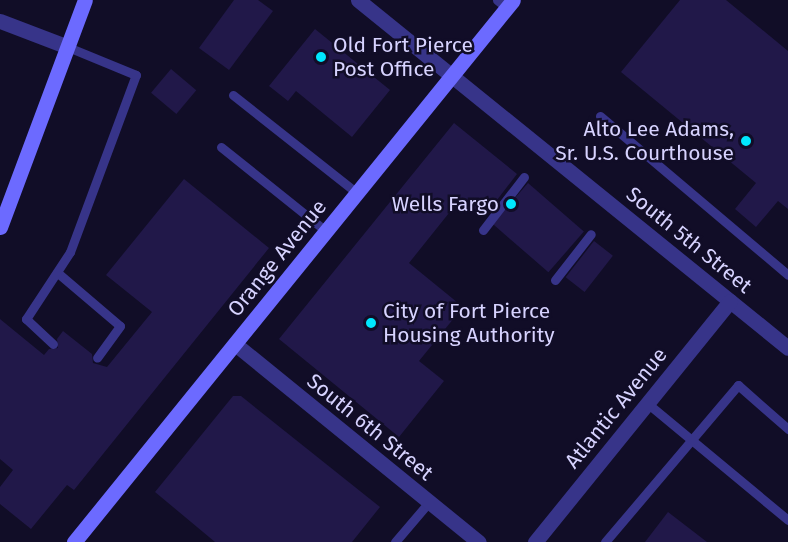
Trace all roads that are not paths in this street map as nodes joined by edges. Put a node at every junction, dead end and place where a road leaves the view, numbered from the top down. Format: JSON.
{"nodes":[{"id":1,"x":85,"y":0,"type":"edge"},
{"id":2,"x":358,"y":0,"type":"edge"},
{"id":3,"x":505,"y":3,"type":"edge"},
{"id":4,"x":0,"y":21,"type":"edge"},
{"id":5,"x":68,"y":47,"type":"junction"},
{"id":6,"x":452,"y":75,"type":"junction"},
{"id":7,"x":233,"y":95,"type":"dead end"},
{"id":8,"x":600,"y":116,"type":"dead end"},
{"id":9,"x":221,"y":147,"type":"dead end"},
{"id":10,"x":524,"y":177,"type":"dead end"},
{"id":11,"x":357,"y":193,"type":"junction"},
{"id":12,"x":0,"y":227,"type":"edge"},
{"id":13,"x":483,"y":230,"type":"dead end"},
{"id":14,"x":326,"y":231,"type":"junction"},
{"id":15,"x":591,"y":234,"type":"dead end"},
{"id":16,"x":59,"y":274,"type":"junction"},
{"id":17,"x":788,"y":275,"type":"edge"},
{"id":18,"x":555,"y":280,"type":"dead end"},
{"id":19,"x":730,"y":301,"type":"junction"},
{"id":20,"x":53,"y":344,"type":"dead end"},
{"id":21,"x":235,"y":344,"type":"junction"},
{"id":22,"x":788,"y":348,"type":"edge"},
{"id":23,"x":97,"y":358,"type":"dead end"},
{"id":24,"x":647,"y":403,"type":"junction"},
{"id":25,"x":788,"y":429,"type":"edge"},
{"id":26,"x":689,"y":441,"type":"junction"},
{"id":27,"x":429,"y":501,"type":"junction"},
{"id":28,"x":788,"y":520,"type":"edge"},
{"id":29,"x":471,"y":540,"type":"edge"},
{"id":30,"x":74,"y":542,"type":"edge"},
{"id":31,"x":395,"y":542,"type":"edge"},
{"id":32,"x":535,"y":542,"type":"edge"},
{"id":33,"x":605,"y":542,"type":"edge"}],
"edges":[{"from":1,"to":5,"type":"main road"},
{"from":2,"to":6,"type":"street","name":"South 5th Street"},
{"from":3,"to":6,"type":"main road","name":"Orange Avenue"},
{"from":4,"to":5,"type":"street"},
{"from":5,"to":12,"type":"main road"},
{"from":5,"to":16,"type":"lane"},
{"from":6,"to":11,"type":"main road","name":"Orange Avenue"},
{"from":6,"to":19,"type":"street","name":"South 5th Street"},
{"from":7,"to":11,"type":"lane"},
{"from":8,"to":17,"type":"lane"},
{"from":9,"to":14,"type":"lane"},
{"from":10,"to":13,"type":"lane"},
{"from":11,"to":14,"type":"main road","name":"Orange Avenue"},
{"from":14,"to":21,"type":"main road","name":"Orange Avenue"},
{"from":15,"to":18,"type":"lane"},
{"from":16,"to":20,"type":"lane"},
{"from":16,"to":23,"type":"lane"},
{"from":19,"to":22,"type":"street","name":"South 5th Street"},
{"from":19,"to":24,"type":"street","name":"Atlantic Avenue"},
{"from":21,"to":27,"type":"street","name":"South 6th Street"},
{"from":21,"to":30,"type":"main road","name":"Orange Avenue"},
{"from":24,"to":26,"type":"lane"},
{"from":24,"to":32,"type":"street","name":"Atlantic Avenue"},
{"from":25,"to":26,"type":"lane"},
{"from":26,"to":28,"type":"lane"},
{"from":26,"to":33,"type":"lane"},
{"from":27,"to":29,"type":"street","name":"South 6th Street"},
{"from":27,"to":31,"type":"lane"}]}
